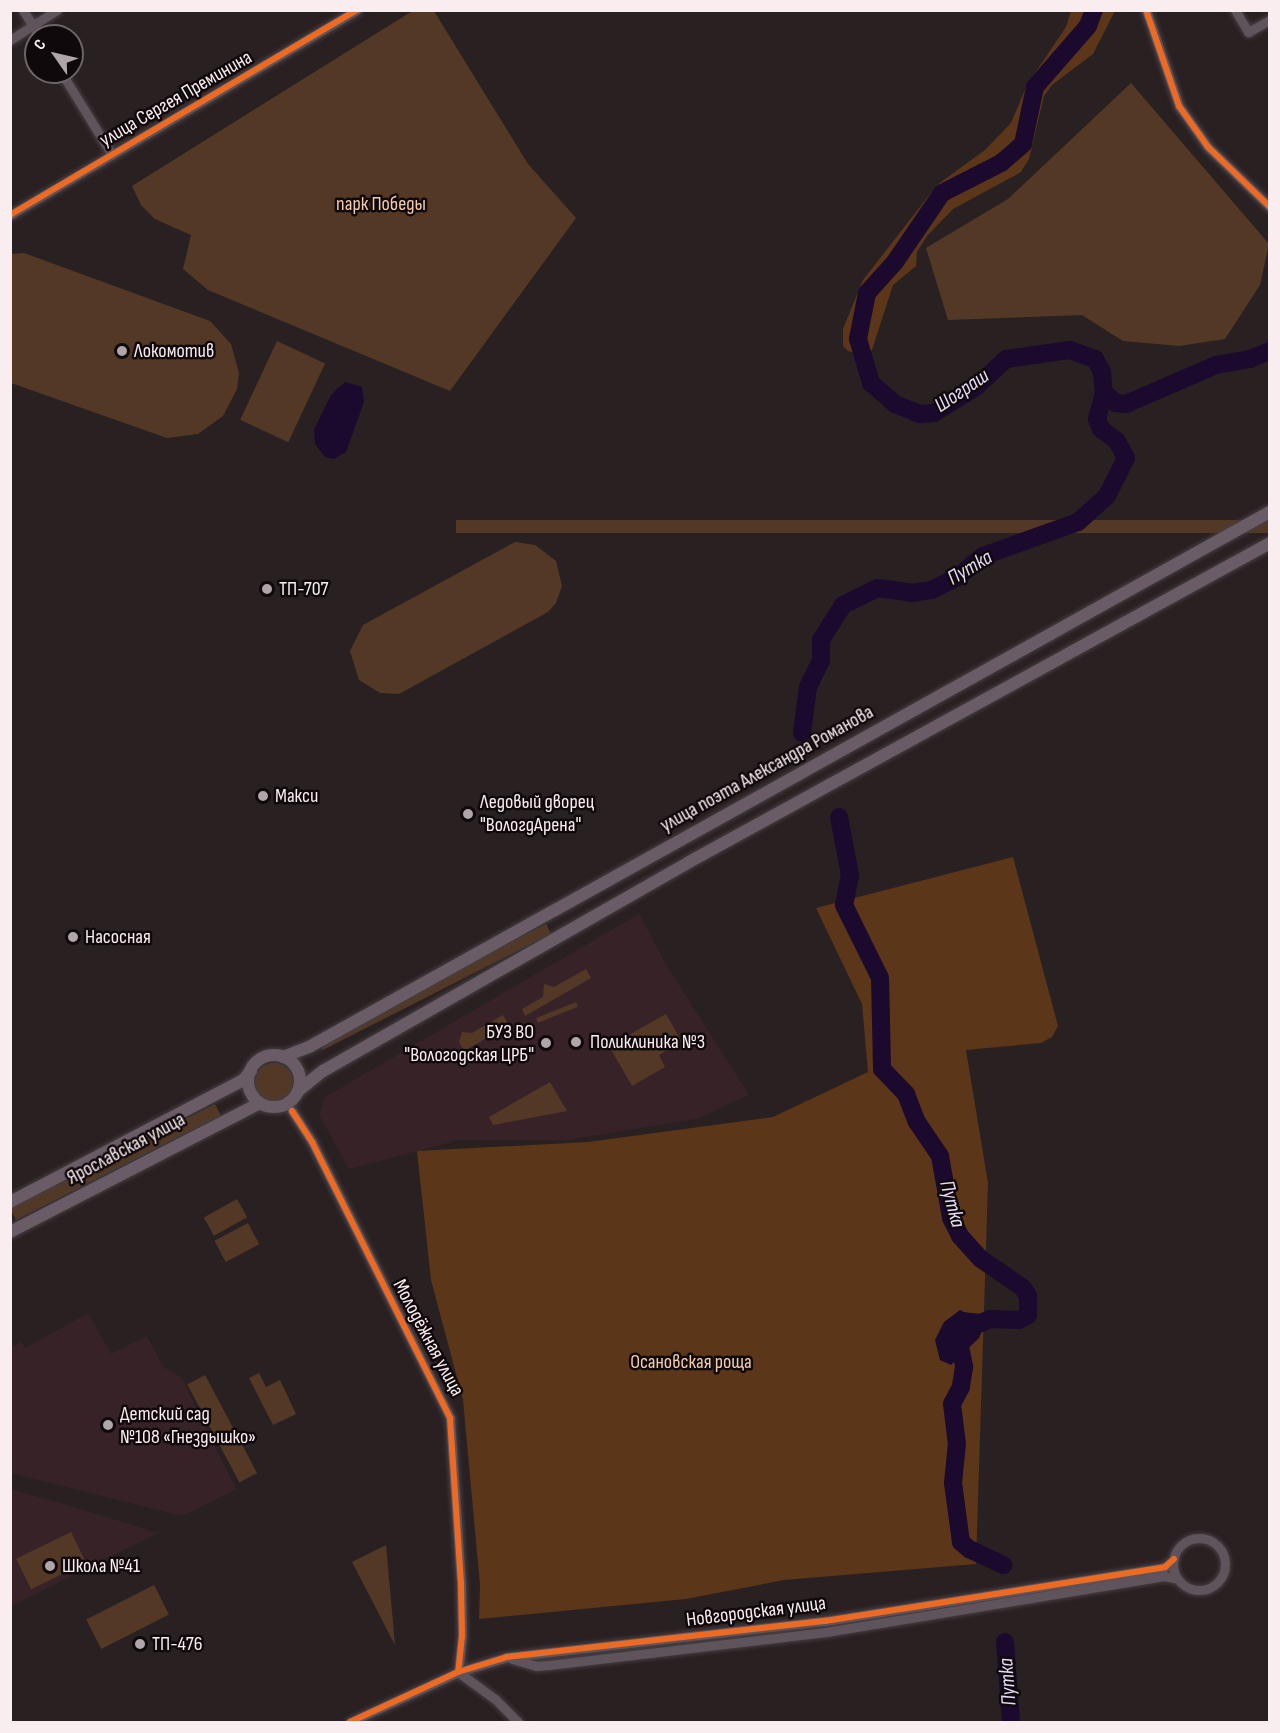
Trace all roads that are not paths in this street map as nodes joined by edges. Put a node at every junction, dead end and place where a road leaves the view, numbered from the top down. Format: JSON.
{"nodes":[{"id":1,"x":23,"y":10,"type":"edge"},
{"id":2,"x":57,"y":10,"type":"edge"},
{"id":3,"x":357,"y":10,"type":"edge"},
{"id":4,"x":1146,"y":10,"type":"edge"},
{"id":5,"x":1235,"y":10,"type":"edge"},
{"id":6,"x":1269,"y":20,"type":"edge"},
{"id":7,"x":32,"y":24,"type":"edge"},
{"id":8,"x":36,"y":24,"type":"edge"},
{"id":9,"x":24,"y":31,"type":"edge"},
{"id":10,"x":10,"y":40,"type":"edge"},
{"id":11,"x":68,"y":84,"type":"edge"},
{"id":12,"x":112,"y":155,"type":"junction"},
{"id":13,"x":1269,"y":207,"type":"edge"},
{"id":14,"x":10,"y":215,"type":"edge"},
{"id":15,"x":1269,"y":512,"type":"edge"},
{"id":16,"x":1269,"y":543,"type":"edge"},
{"id":17,"x":283,"y":1057,"type":"junction"},
{"id":18,"x":251,"y":1071,"type":"junction"},
{"id":19,"x":298,"y":1091,"type":"junction"},
{"id":20,"x":261,"y":1103,"type":"junction"},
{"id":21,"x":291,"y":1111,"type":"dead end"},
{"id":22,"x":10,"y":1203,"type":"edge"},
{"id":23,"x":10,"y":1232,"type":"edge"},
{"id":24,"x":1174,"y":1559,"type":"junction"},
{"id":25,"x":1178,"y":1579,"type":"junction"},
{"id":26,"x":507,"y":1657,"type":"junction"},
{"id":27,"x":458,"y":1672,"type":"junction"},
{"id":28,"x":350,"y":1722,"type":"edge"},
{"id":29,"x":518,"y":1722,"type":"edge"}],
"edges":[{"from":1,"to":7,"type":"street"},
{"from":2,"to":8,"type":"street"},
{"from":3,"to":12,"type":"street","name":"улица Сергея Преминина"},
{"from":4,"to":13,"type":"street"},
{"from":5,"to":6,"type":"street"},
{"from":9,"to":10,"type":"street"},
{"from":11,"to":12,"type":"street"},
{"from":12,"to":14,"type":"street","name":"улица Сергея Преминина"},
{"from":15,"to":17,"type":"main road","name":"улица поэта Александра Романова"},
{"from":16,"to":19,"type":"main road"},
{"from":17,"to":18,"type":"main road"},
{"from":17,"to":19,"type":"main road"},
{"from":18,"to":20,"type":"main road"},
{"from":18,"to":22,"type":"main road","name":"Ярославская улица"},
{"from":19,"to":20,"type":"main road"},
{"from":20,"to":23,"type":"main road","name":"Ярославская улица"},
{"from":21,"to":27,"type":"street","name":"Молодёжная улица"},
{"from":24,"to":25,"type":"street"},
{"from":24,"to":25,"type":"street"},
{"from":24,"to":26,"type":"street","name":"Новгородская улица"},
{"from":25,"to":26,"type":"street","name":"Новгородская улица"},
{"from":26,"to":27,"type":"street","name":"Новгородская улица"},
{"from":27,"to":28,"type":"street","name":"Новгородская улица"},
{"from":27,"to":29,"type":"street"}]}
